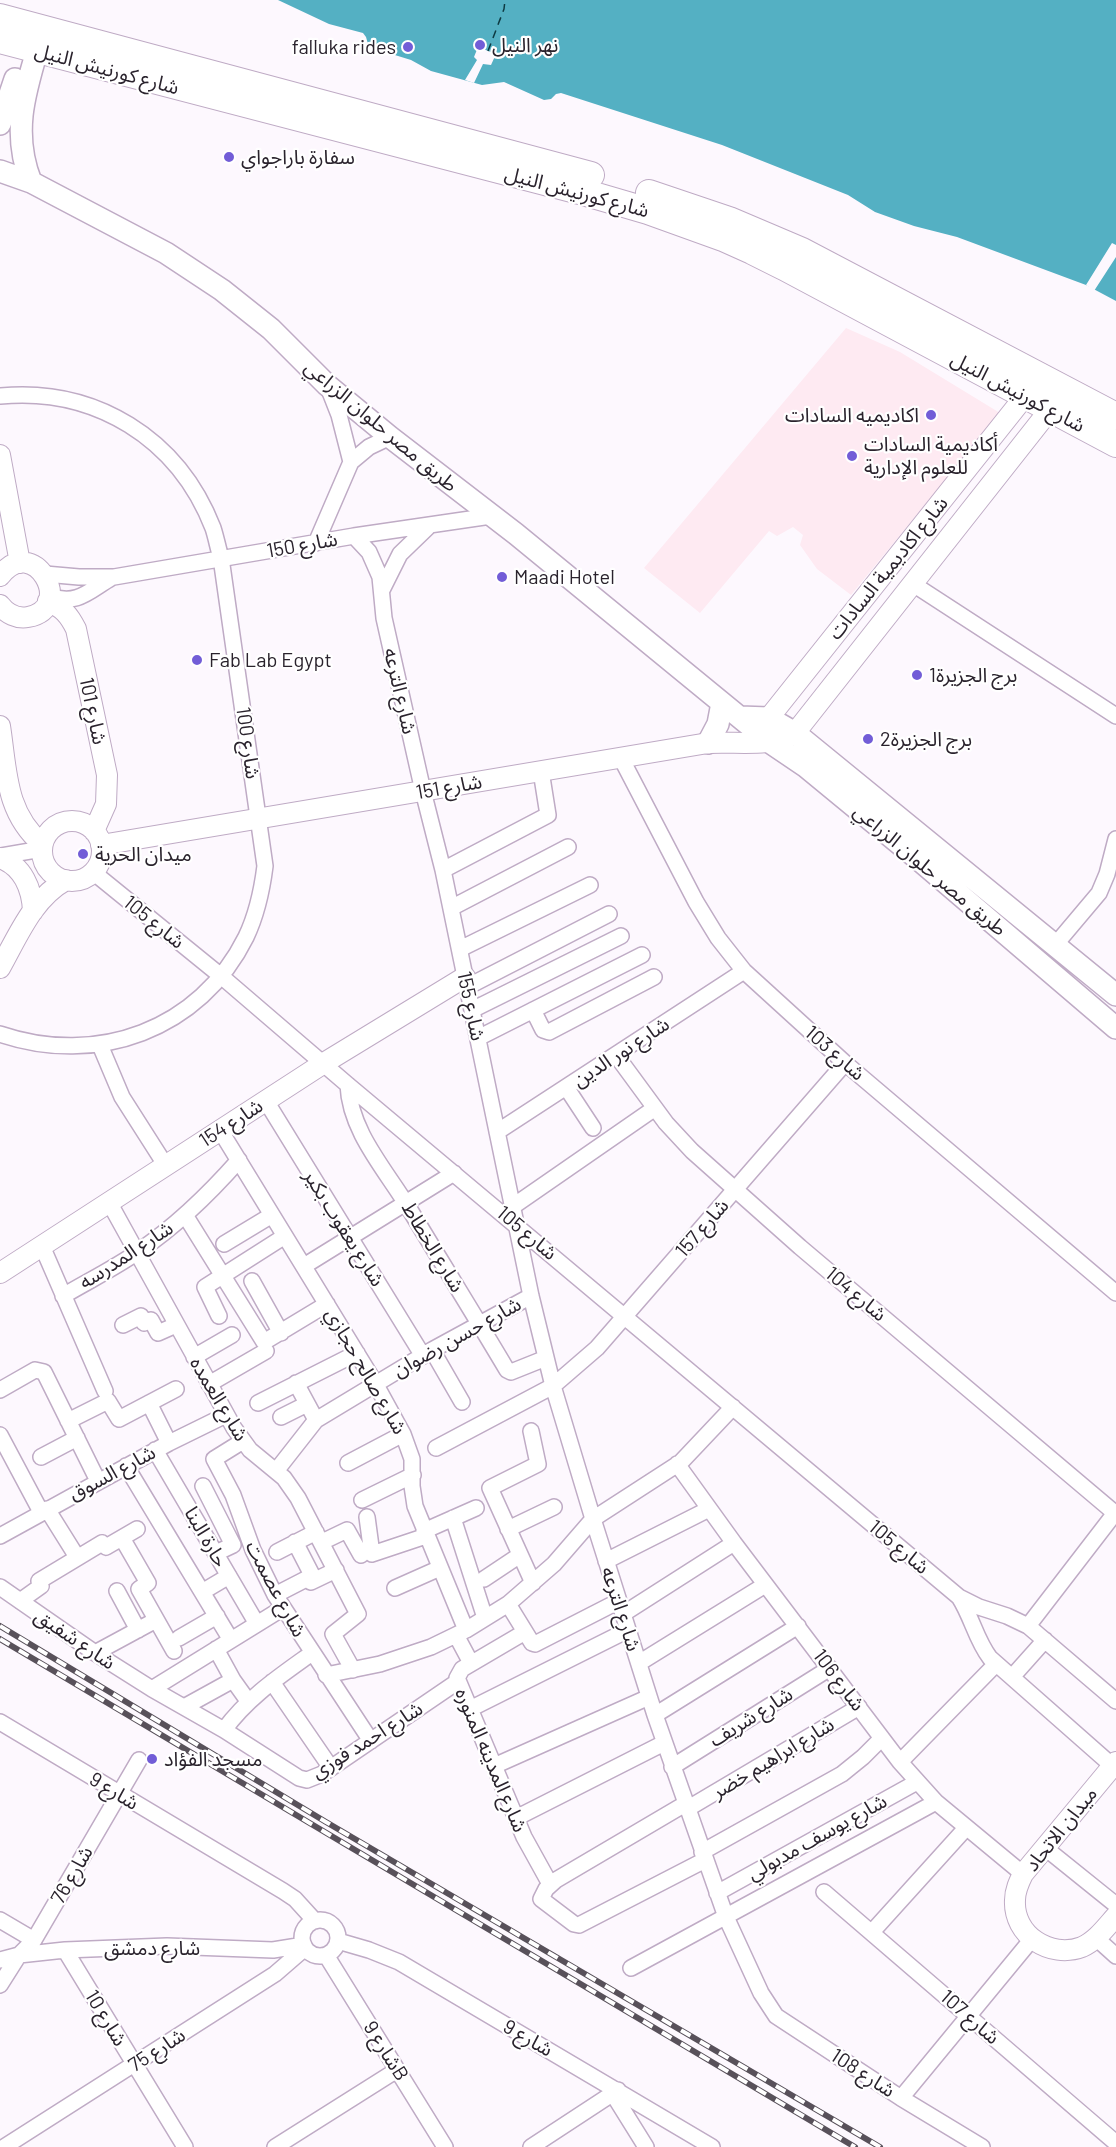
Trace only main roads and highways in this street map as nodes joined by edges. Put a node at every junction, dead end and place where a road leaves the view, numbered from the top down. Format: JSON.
{"nodes":[{"id":1,"x":0,"y":17,"type":"edge"},
{"id":2,"x":27,"y":38,"type":"edge"},
{"id":3,"x":17,"y":98,"type":"junction"},
{"id":4,"x":0,"y":123,"type":"edge"},
{"id":5,"x":0,"y":171,"type":"edge"},
{"id":6,"x":31,"y":182,"type":"junction"},
{"id":7,"x":1058,"y":399,"type":"junction"},
{"id":8,"x":1116,"y":416,"type":"edge"},
{"id":9,"x":1116,"y":444,"type":"edge"},
{"id":10,"x":723,"y":703,"type":"junction"},
{"id":11,"x":766,"y":731,"type":"junction"},
{"id":12,"x":708,"y":743,"type":"road end"},
{"id":13,"x":1116,"y":995,"type":"edge"},
{"id":14,"x":1114,"y":1023,"type":"edge"}],
"edges":[{"from":1,"to":2,"type":"highway","name":"شارع كورنيش النيل"},
{"from":2,"to":3,"type":"main road"},
{"from":2,"to":7,"type":"highway","name":"شارع كورنيش النيل"},
{"from":3,"to":4,"type":"main road"},
{"from":3,"to":6,"type":"main road"},
{"from":5,"to":6,"type":"main road","name":"طريق مصر حلوان الزراعي"},
{"from":6,"to":10,"type":"main road","name":"طريق مصر حلوان الزراعي"},
{"from":7,"to":8,"type":"highway","name":"شارع كورنيش النيل"},
{"from":7,"to":9,"type":"highway","name":"شارع كورنيش النيل"},
{"from":10,"to":11,"type":"main road","name":"طريق مصر حلوان الزراعي"},
{"from":10,"to":12,"type":"main road"},
{"from":11,"to":13,"type":"main road","name":"طريق مصر حلوان الزراعي"},
{"from":11,"to":14,"type":"main road","name":"طريق مصر حلوان الزراعي"}]}
